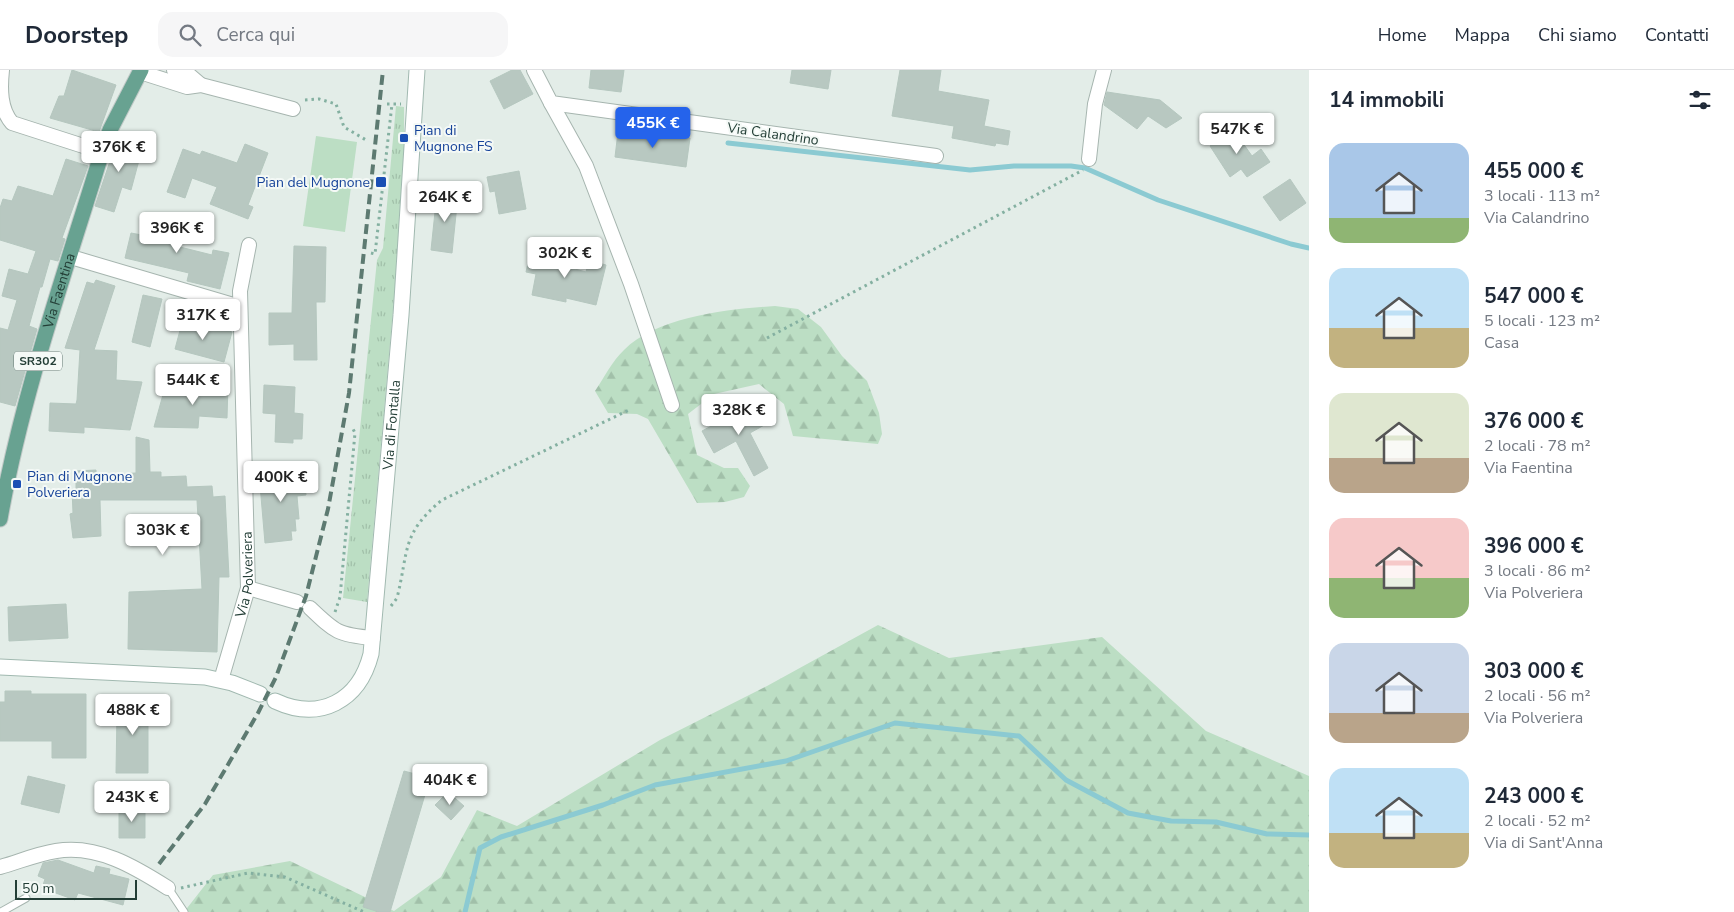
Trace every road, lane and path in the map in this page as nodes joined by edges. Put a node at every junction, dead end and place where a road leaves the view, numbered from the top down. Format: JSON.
{"nodes":[{"id":1,"x":2,"y":70,"type":"edge"},
{"id":2,"x":174,"y":70,"type":"edge"},
{"id":3,"x":417,"y":70,"type":"edge"},
{"id":4,"x":534,"y":70,"type":"edge"},
{"id":5,"x":1104,"y":70,"type":"edge"},
{"id":6,"x":141,"y":71,"type":"edge"},
{"id":7,"x":202,"y":85,"type":"junction"},
{"id":8,"x":551,"y":103,"type":"junction"},
{"id":9,"x":387,"y":104,"type":"dead end"},
{"id":10,"x":392,"y":104,"type":"junction"},
{"id":11,"x":406,"y":105,"type":"dead end"},
{"id":12,"x":1,"y":106,"type":"edge"},
{"id":13,"x":293,"y":110,"type":"joint"},
{"id":14,"x":366,"y":140,"type":"dead end"},
{"id":15,"x":102,"y":152,"type":"junction"},
{"id":16,"x":936,"y":156,"type":"dead end"},
{"id":17,"x":1089,"y":159,"type":"joint"},
{"id":18,"x":249,"y":245,"type":"dead end"},
{"id":19,"x":372,"y":253,"type":"dead end"},
{"id":20,"x":71,"y":257,"type":"junction"},
{"id":21,"x":240,"y":307,"type":"junction"},
{"id":22,"x":767,"y":338,"type":"dead end"},
{"id":23,"x":672,"y":405,"type":"dead end"},
{"id":24,"x":631,"y":409,"type":"dead end"},
{"id":25,"x":353,"y":429,"type":"dead end"},
{"id":26,"x":0,"y":519,"type":"edge"},
{"id":27,"x":248,"y":588,"type":"junction"},
{"id":28,"x":374,"y":614,"type":"junction"},
{"id":29,"x":329,"y":626,"type":"junction"},
{"id":30,"x":373,"y":638,"type":"junction"},
{"id":31,"x":0,"y":667,"type":"edge"},
{"id":32,"x":221,"y":680,"type":"junction"},
{"id":33,"x":260,"y":694,"type":"dead end"},
{"id":34,"x":275,"y":701,"type":"dead end"},
{"id":35,"x":0,"y":867,"type":"edge"},
{"id":36,"x":168,"y":888,"type":"junction"},
{"id":37,"x":26,"y":898,"type":"dead end"},
{"id":38,"x":1,"y":912,"type":"edge"},
{"id":39,"x":184,"y":912,"type":"edge"},
{"id":40,"x":364,"y":912,"type":"edge"}],
"edges":[{"from":1,"to":12,"type":"street"},
{"from":2,"to":7,"type":"street"},
{"from":3,"to":28,"type":"street","name":"Via di Fontalla"},
{"from":4,"to":8,"type":"street"},
{"from":5,"to":17,"type":"street"},
{"from":6,"to":7,"type":"street"},
{"from":6,"to":15,"type":"main road","name":"Via Faentina","number":"SR302"},
{"from":7,"to":13,"type":"street"},
{"from":8,"to":16,"type":"street","name":"Via Calandrino"},
{"from":8,"to":23,"type":"street"},
{"from":9,"to":10,"type":"path"},
{"from":10,"to":11,"type":"path"},
{"from":10,"to":19,"type":"path"},
{"from":12,"to":15,"type":"street"},
{"from":13,"to":14,"type":"path"},
{"from":15,"to":20,"type":"main road","name":"Via Faentina","number":"SR302"},
{"from":17,"to":22,"type":"path"},
{"from":18,"to":21,"type":"street","name":"Via Polveriera"},
{"from":20,"to":21,"type":"street"},
{"from":20,"to":26,"type":"main road","name":"Via Faentina","number":"SR302"},
{"from":21,"to":27,"type":"street","name":"Via Polveriera"},
{"from":24,"to":28,"type":"path"},
{"from":25,"to":29,"type":"path"},
{"from":27,"to":29,"type":"street"},
{"from":27,"to":32,"type":"street","name":"Via Polveriera"},
{"from":28,"to":30,"type":"street","name":"Via di Fontalla"},
{"from":29,"to":30,"type":"street"},
{"from":30,"to":34,"type":"street","name":"Via di Fontalla"},
{"from":31,"to":32,"type":"street"},
{"from":32,"to":33,"type":"street"},
{"from":35,"to":36,"type":"street"},
{"from":36,"to":39,"type":"lane"},
{"from":36,"to":40,"type":"path"},
{"from":37,"to":38,"type":"lane"}]}
